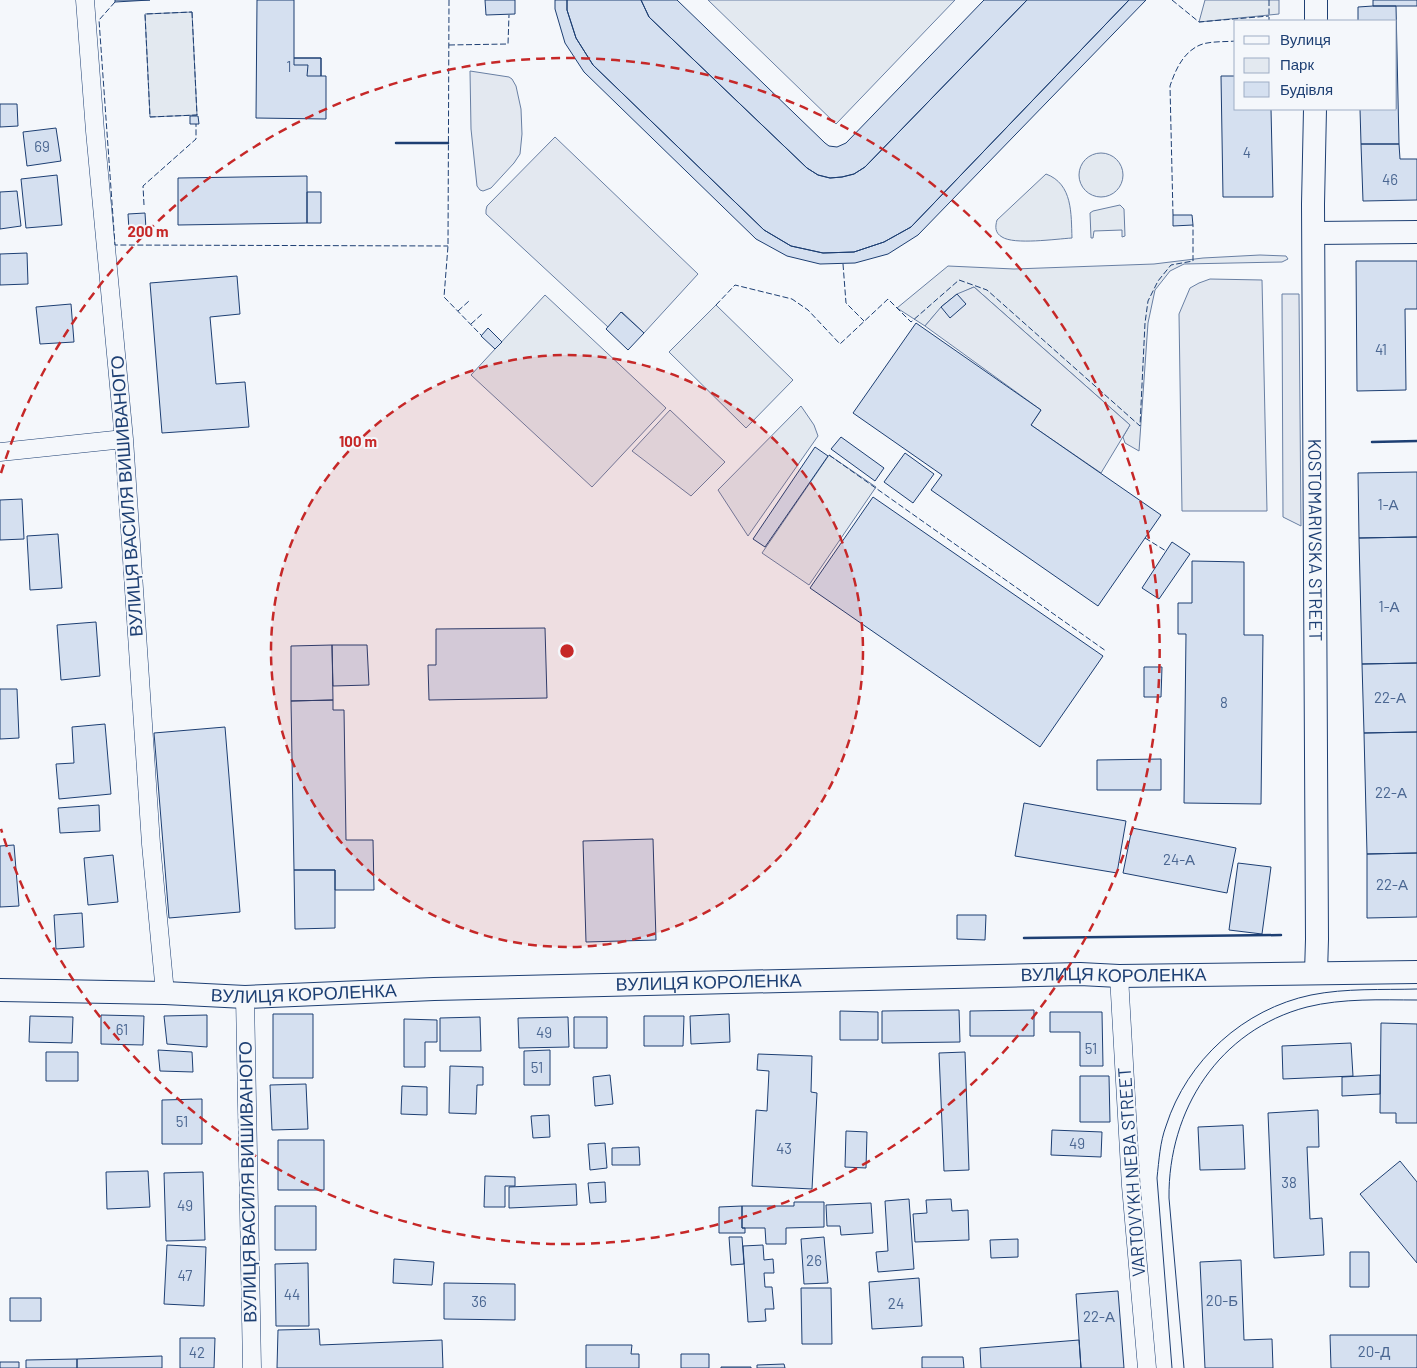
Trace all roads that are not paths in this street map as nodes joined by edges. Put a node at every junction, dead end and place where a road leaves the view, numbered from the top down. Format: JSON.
{"nodes":[{"id":1,"x":85,"y":0,"type":"edge"},
{"id":2,"x":1316,"y":0,"type":"edge"},
{"id":3,"x":1316,"y":20,"type":"edge"},
{"id":4,"x":1315,"y":110,"type":"edge"},
{"id":5,"x":1417,"y":232,"type":"edge"},
{"id":6,"x":1314,"y":233,"type":"junction"},
{"id":7,"x":124,"y":439,"type":"junction"},
{"id":8,"x":0,"y":452,"type":"edge"},
{"id":9,"x":1417,"y":972,"type":"edge"},
{"id":10,"x":1316,"y":973,"type":"junction"},
{"id":11,"x":1119,"y":976,"type":"junction"},
{"id":12,"x":0,"y":990,"type":"edge"},
{"id":13,"x":165,"y":993,"type":"junction"},
{"id":14,"x":245,"y":997,"type":"junction"},
{"id":15,"x":252,"y":1368,"type":"edge"},
{"id":16,"x":1147,"y":1368,"type":"edge"}],
"edges":[{"from":1,"to":7,"type":"street","name":"ВУЛИЦЯ ВАСИЛЯ ВИШИВАНОГО"},
{"from":2,"to":3,"type":"street"},
{"from":4,"to":6,"type":"street","name":"KOSTOMARIVSKA STREET"},
{"from":5,"to":6,"type":"street"},
{"from":6,"to":10,"type":"street","name":"KOSTOMARIVSKA STREET"},
{"from":7,"to":8,"type":"street"},
{"from":7,"to":13,"type":"street","name":"ВУЛИЦЯ ВАСИЛЯ ВИШИВАНОГО"},
{"from":9,"to":10,"type":"street","name":"ВУЛИЦЯ КОРОЛЕНКА"},
{"from":10,"to":11,"type":"street","name":"ВУЛИЦЯ КОРОЛЕНКА"},
{"from":11,"to":14,"type":"street","name":"ВУЛИЦЯ КОРОЛЕНКА"},
{"from":11,"to":16,"type":"street","name":"VARTOVYKH NEBA STREET"},
{"from":12,"to":13,"type":"street","name":"ВУЛИЦЯ КОРОЛЕНКА"},
{"from":13,"to":14,"type":"street","name":"ВУЛИЦЯ КОРОЛЕНКА"},
{"from":14,"to":15,"type":"street","name":"ВУЛИЦЯ ВАСИЛЯ ВИШИВАНОГО"}]}
